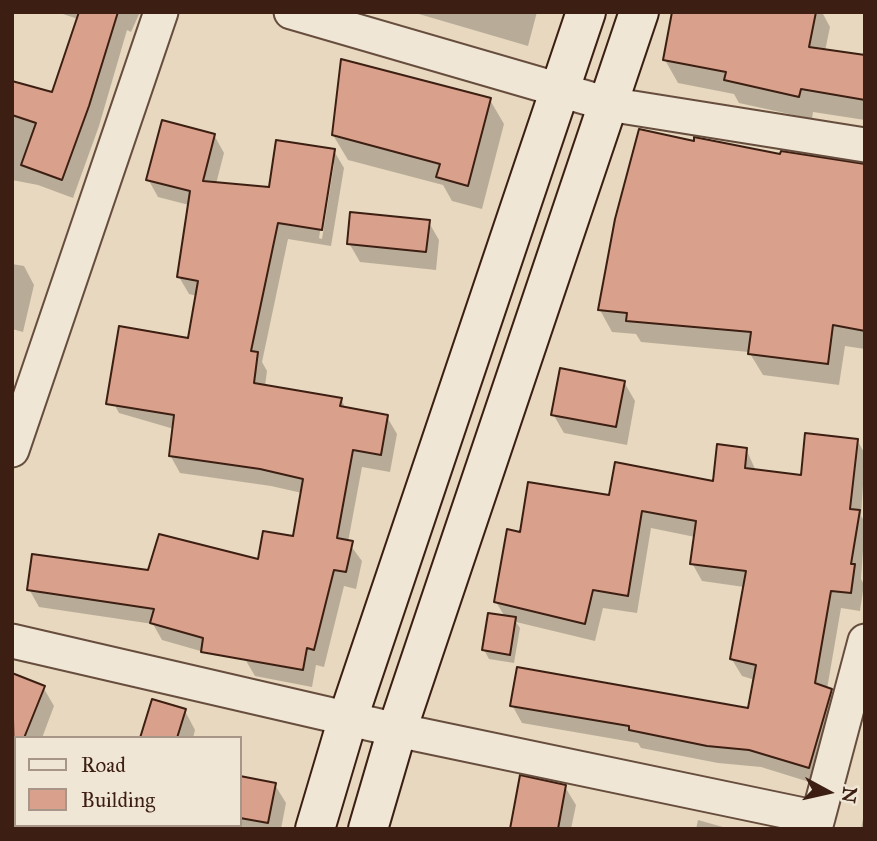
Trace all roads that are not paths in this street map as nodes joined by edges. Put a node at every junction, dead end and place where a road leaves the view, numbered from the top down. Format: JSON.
{"nodes":[{"id":1,"x":161,"y":12,"type":"edge"},
{"id":2,"x":290,"y":12,"type":"edge"},
{"id":3,"x":586,"y":12,"type":"edge"},
{"id":4,"x":639,"y":12,"type":"edge"},
{"id":5,"x":559,"y":89,"type":"junction"},
{"id":6,"x":608,"y":104,"type":"junction"},
{"id":7,"x":865,"y":145,"type":"edge"},
{"id":8,"x":12,"y":450,"type":"edge"},
{"id":9,"x":12,"y":641,"type":"edge"},
{"id":10,"x":865,"y":641,"type":"edge"},
{"id":11,"x":348,"y":718,"type":"junction"},
{"id":12,"x":397,"y":730,"type":"junction"},
{"id":13,"x":816,"y":823,"type":"edge"},
{"id":14,"x":315,"y":829,"type":"edge"},
{"id":15,"x":368,"y":829,"type":"edge"}],
"edges":[{"from":1,"to":8,"type":"street"},
{"from":2,"to":5,"type":"street"},
{"from":3,"to":5,"type":"street"},
{"from":4,"to":6,"type":"street"},
{"from":5,"to":6,"type":"street"},
{"from":5,"to":11,"type":"street"},
{"from":6,"to":7,"type":"street"},
{"from":6,"to":12,"type":"street"},
{"from":9,"to":11,"type":"street"},
{"from":10,"to":13,"type":"street"},
{"from":11,"to":12,"type":"street"},
{"from":11,"to":14,"type":"street"},
{"from":12,"to":13,"type":"street"},
{"from":12,"to":15,"type":"street"}]}
